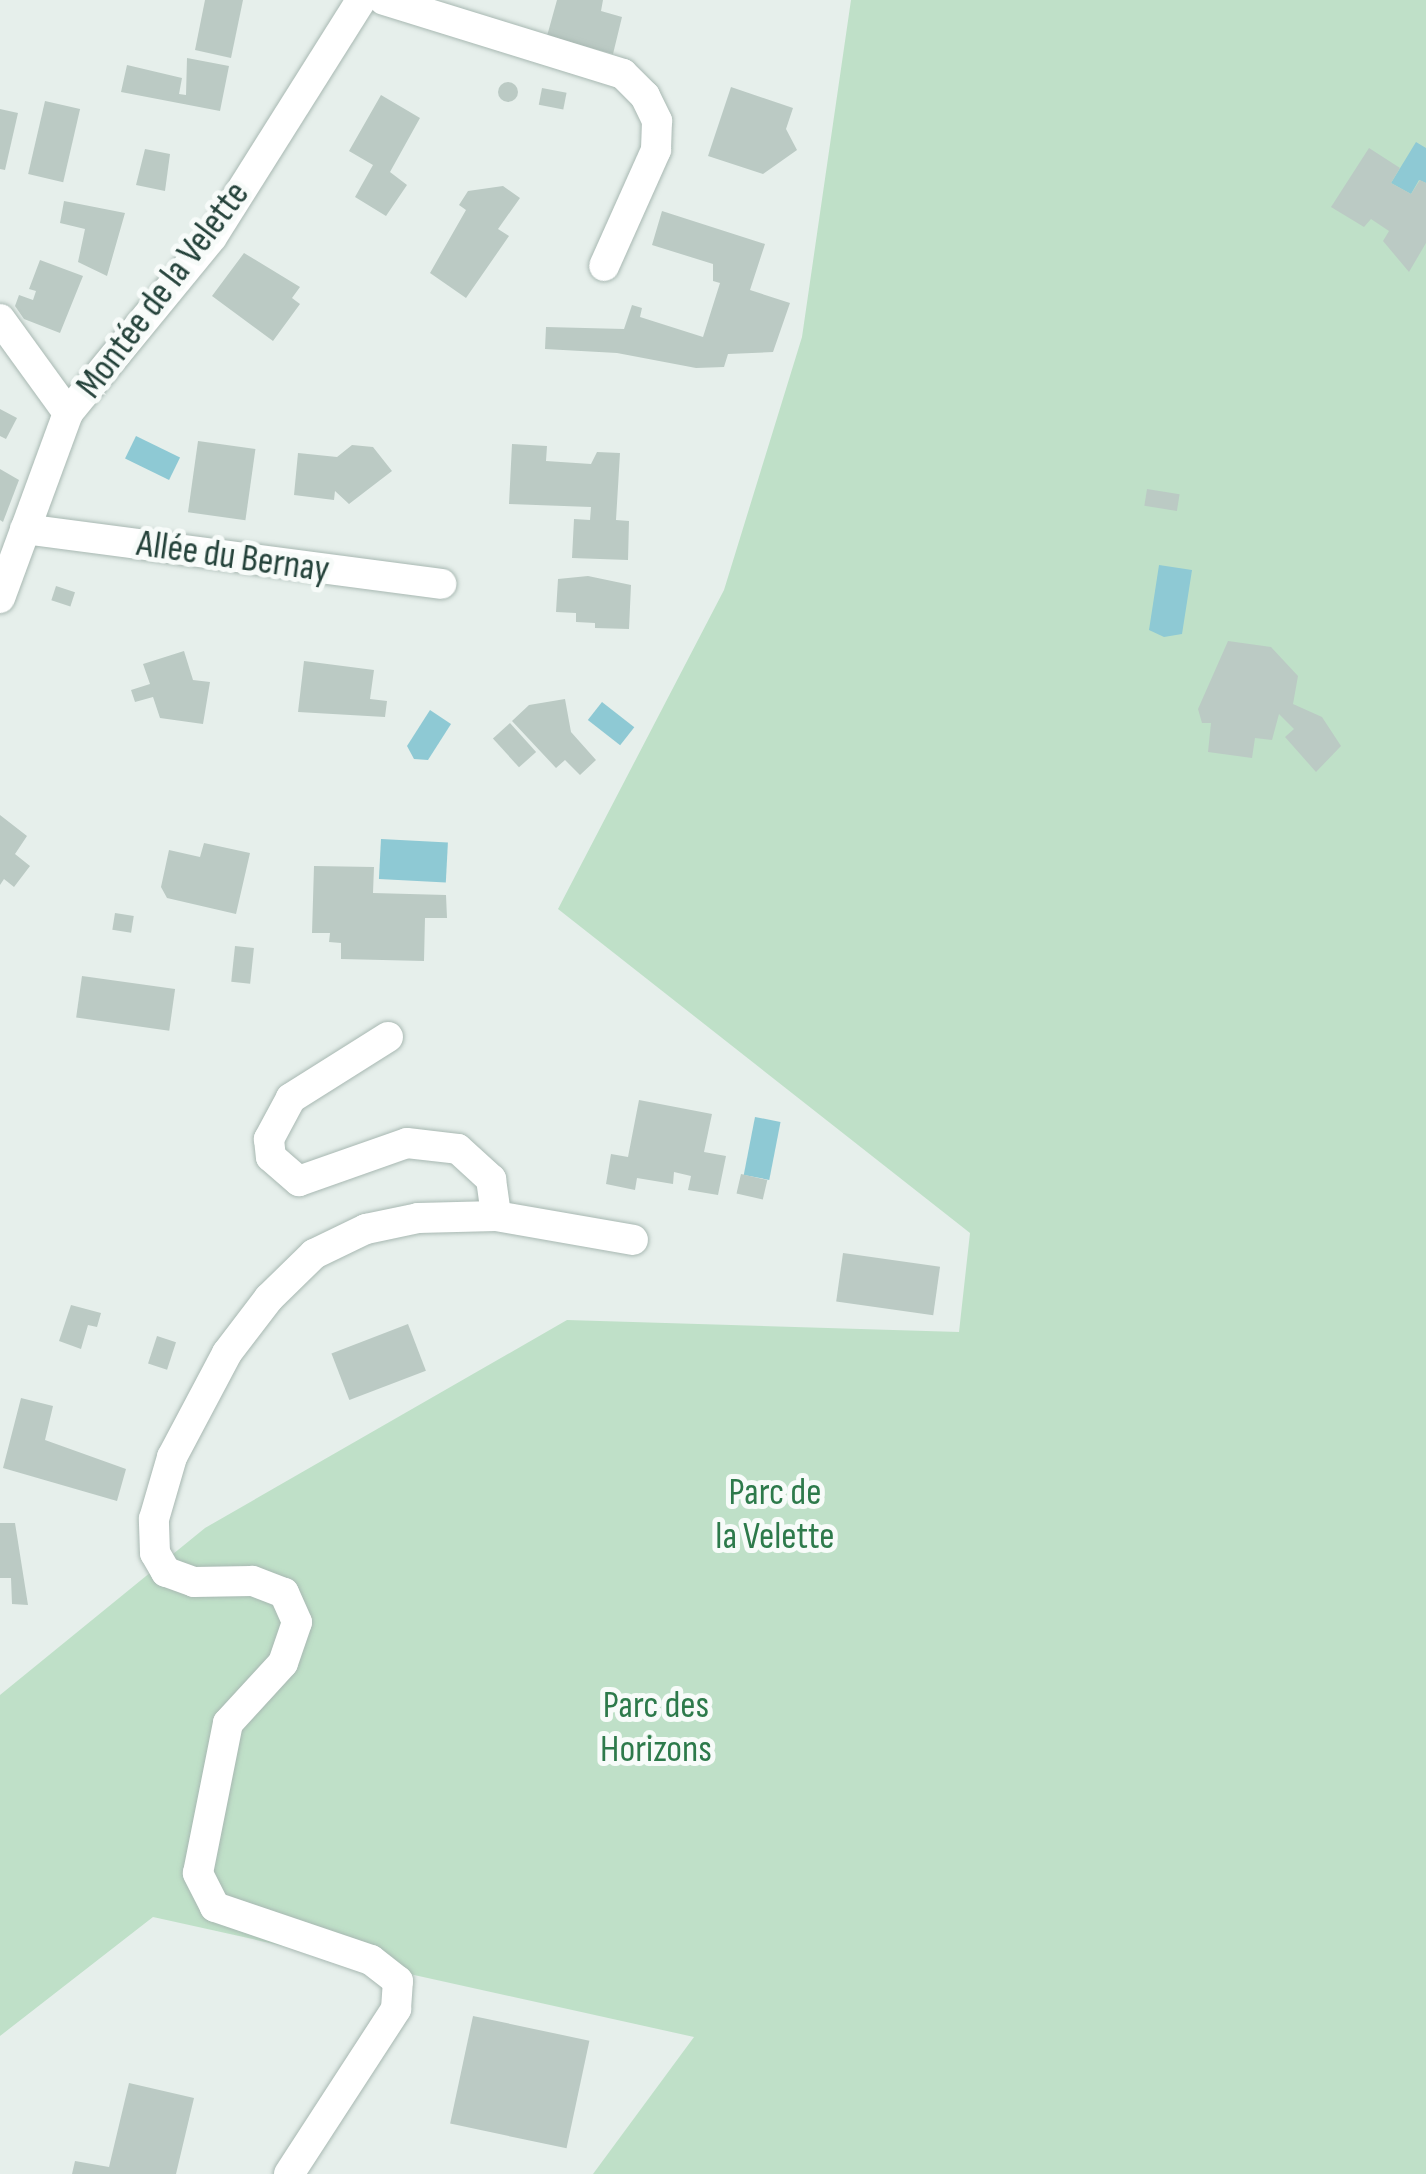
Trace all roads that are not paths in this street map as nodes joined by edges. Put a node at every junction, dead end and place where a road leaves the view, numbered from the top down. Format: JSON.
{"nodes":[{"id":1,"x":362,"y":0,"type":"edge"},
{"id":2,"x":384,"y":0,"type":"edge"},
{"id":3,"x":604,"y":266,"type":"dead end"},
{"id":4,"x":0,"y":319,"type":"edge"},
{"id":5,"x":68,"y":413,"type":"junction"},
{"id":6,"x":25,"y":529,"type":"junction"},
{"id":7,"x":441,"y":584,"type":"dead end"},
{"id":8,"x":0,"y":598,"type":"edge"},
{"id":9,"x":388,"y":1037,"type":"dead end"},
{"id":10,"x":496,"y":1216,"type":"junction"},
{"id":11,"x":633,"y":1240,"type":"dead end"},
{"id":12,"x":289,"y":2174,"type":"edge"}],
"edges":[{"from":1,"to":5,"type":"street","name":"Montée de la Velette"},
{"from":2,"to":3,"type":"street"},
{"from":4,"to":5,"type":"street"},
{"from":5,"to":6,"type":"street","name":"Montée de la Velette"},
{"from":6,"to":7,"type":"street","name":"Allée du Bernay"},
{"from":6,"to":8,"type":"street","name":"Montée de la Velette"},
{"from":9,"to":10,"type":"street"},
{"from":10,"to":11,"type":"street"},
{"from":10,"to":12,"type":"street"}]}
